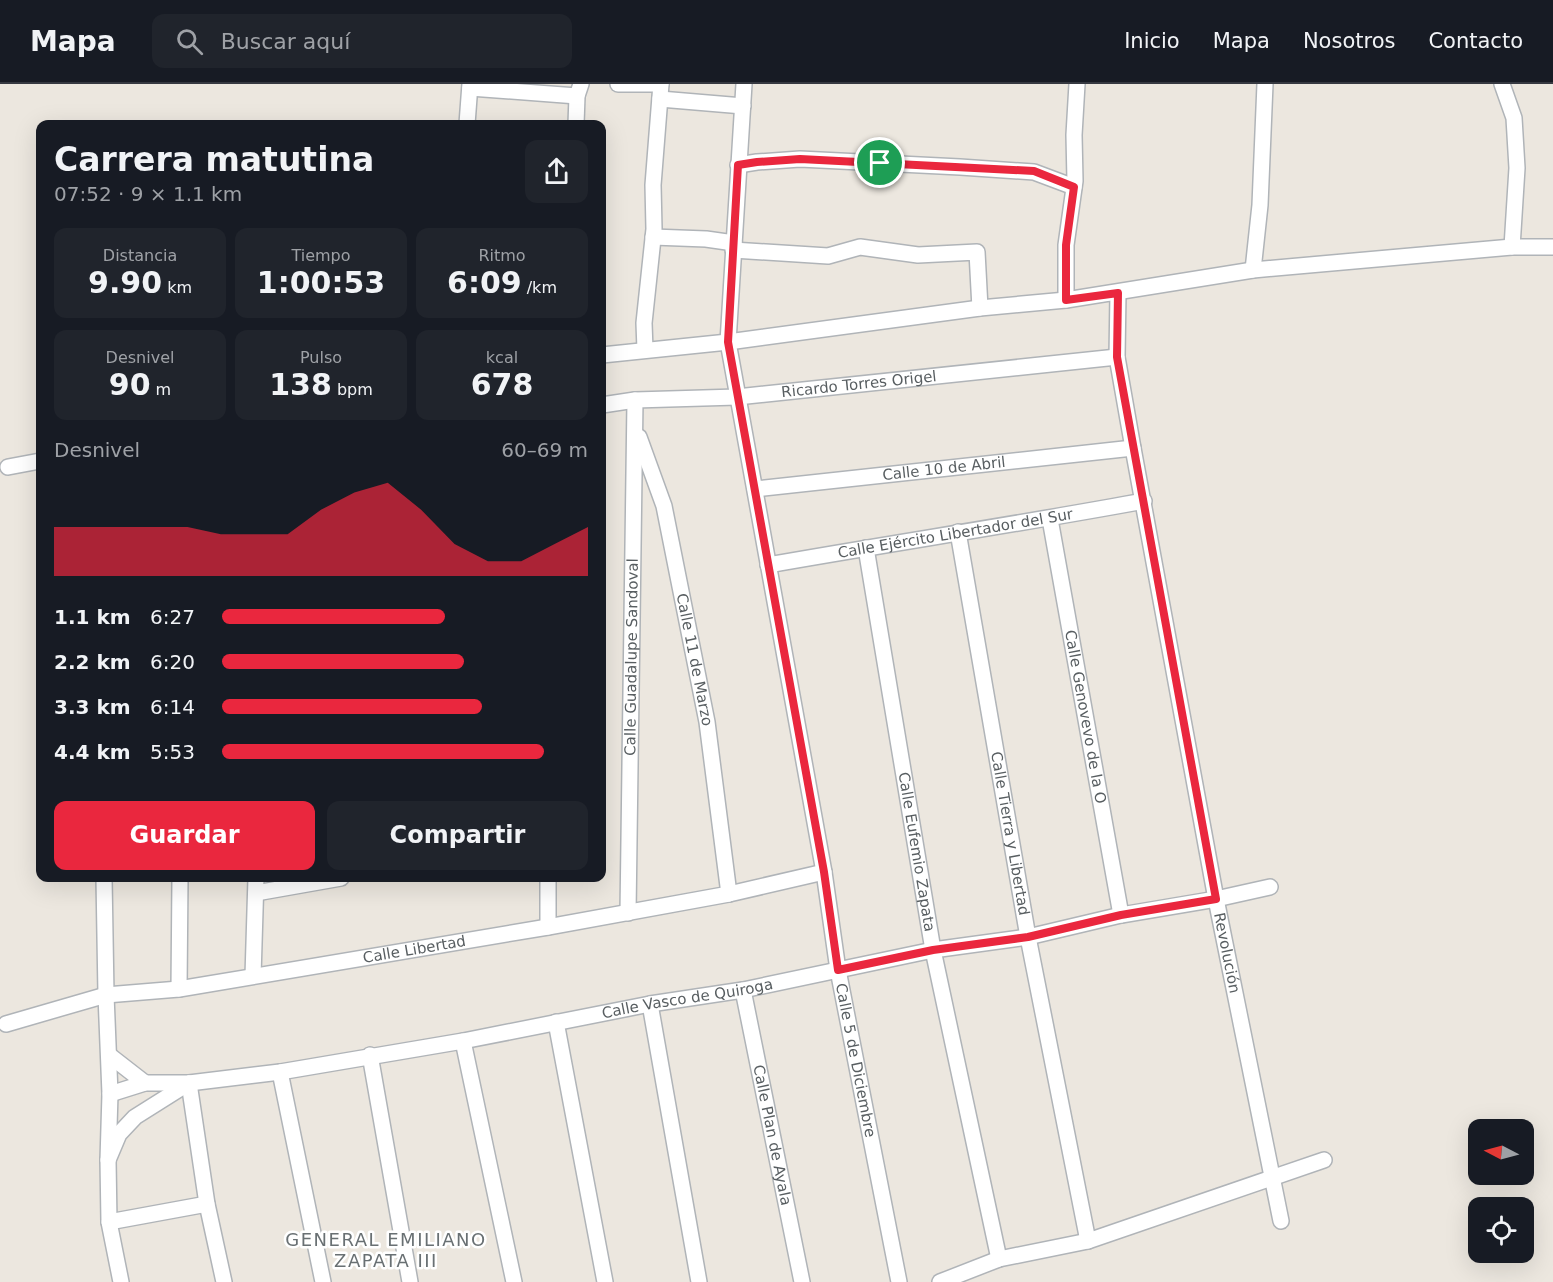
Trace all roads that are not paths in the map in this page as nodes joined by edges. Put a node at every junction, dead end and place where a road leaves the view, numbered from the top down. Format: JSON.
{"nodes":[{"id":1,"x":618,"y":84,"type":"edge"},
{"id":2,"x":744,"y":84,"type":"edge"},
{"id":3,"x":1077,"y":84,"type":"edge"},
{"id":4,"x":1265,"y":84,"type":"edge"},
{"id":5,"x":1502,"y":84,"type":"edge"},
{"id":6,"x":470,"y":86,"type":"edge"},
{"id":7,"x":661,"y":89,"type":"edge"},
{"id":8,"x":579,"y":90,"type":"edge"},
{"id":9,"x":743,"y":106,"type":"junction"},
{"id":10,"x":468,"y":120,"type":"edge"},
{"id":11,"x":576,"y":120,"type":"edge"},
{"id":12,"x":738,"y":165,"type":"junction"},
{"id":13,"x":1074,"y":187,"type":"junction"},
{"id":14,"x":653,"y":237,"type":"junction"},
{"id":15,"x":734,"y":246,"type":"junction"},
{"id":16,"x":1553,"y":246,"type":"edge"},
{"id":17,"x":1512,"y":247,"type":"junction"},
{"id":18,"x":1253,"y":270,"type":"junction"},
{"id":19,"x":1118,"y":293,"type":"junction"},
{"id":20,"x":1066,"y":300,"type":"junction"},
{"id":21,"x":980,"y":308,"type":"junction"},
{"id":22,"x":728,"y":342,"type":"junction"},
{"id":23,"x":645,"y":350,"type":"junction"},
{"id":24,"x":606,"y":355,"type":"edge"},
{"id":25,"x":1117,"y":357,"type":"junction"},
{"id":26,"x":737,"y":397,"type":"junction"},
{"id":27,"x":635,"y":400,"type":"junction"},
{"id":28,"x":606,"y":404,"type":"edge"},
{"id":29,"x":636,"y":429,"type":"junction"},
{"id":30,"x":1133,"y":448,"type":"junction"},
{"id":31,"x":36,"y":462,"type":"edge"},
{"id":32,"x":8,"y":467,"type":"dead end"},
{"id":33,"x":755,"y":489,"type":"junction"},
{"id":34,"x":1144,"y":501,"type":"junction"},
{"id":35,"x":1050,"y":519,"type":"junction"},
{"id":36,"x":958,"y":532,"type":"junction"},
{"id":37,"x":866,"y":548,"type":"junction"},
{"id":38,"x":768,"y":565,"type":"junction"},
{"id":39,"x":824,"y":872,"type":"junction"},
{"id":40,"x":104,"y":882,"type":"edge"},
{"id":41,"x":180,"y":882,"type":"edge"},
{"id":42,"x":292,"y":882,"type":"edge"},
{"id":43,"x":548,"y":882,"type":"edge"},
{"id":44,"x":256,"y":885,"type":"edge"},
{"id":45,"x":1270,"y":887,"type":"dead end"},
{"id":46,"x":729,"y":894,"type":"junction"},
{"id":47,"x":1216,"y":899,"type":"junction"},
{"id":48,"x":628,"y":913,"type":"junction"},
{"id":49,"x":1121,"y":915,"type":"junction"},
{"id":50,"x":549,"y":927,"type":"junction"},
{"id":51,"x":1028,"y":937,"type":"junction"},
{"id":52,"x":933,"y":950,"type":"junction"},
{"id":53,"x":838,"y":970,"type":"junction"},
{"id":54,"x":253,"y":976,"type":"junction"},
{"id":55,"x":179,"y":989,"type":"junction"},
{"id":56,"x":743,"y":990,"type":"junction"},
{"id":57,"x":106,"y":995,"type":"junction"},
{"id":58,"x":650,"y":1004,"type":"junction"},
{"id":59,"x":556,"y":1022,"type":"junction"},
{"id":60,"x":6,"y":1024,"type":"dead end"},
{"id":61,"x":463,"y":1041,"type":"junction"},
{"id":62,"x":109,"y":1055,"type":"junction"},
{"id":63,"x":370,"y":1055,"type":"junction"},
{"id":64,"x":280,"y":1072,"type":"junction"},
{"id":65,"x":146,"y":1083,"type":"junction"},
{"id":66,"x":189,"y":1083,"type":"junction"},
{"id":67,"x":110,"y":1094,"type":"junction"},
{"id":68,"x":108,"y":1160,"type":"junction"},
{"id":69,"x":1324,"y":1160,"type":"dead end"},
{"id":70,"x":1273,"y":1178,"type":"junction"},
{"id":71,"x":207,"y":1204,"type":"junction"},
{"id":72,"x":1281,"y":1221,"type":"dead end"},
{"id":73,"x":109,"y":1222,"type":"junction"},
{"id":74,"x":1088,"y":1241,"type":"junction"},
{"id":75,"x":999,"y":1259,"type":"junction"},
{"id":76,"x":121,"y":1282,"type":"edge"},
{"id":77,"x":224,"y":1282,"type":"edge"},
{"id":78,"x":323,"y":1282,"type":"edge"},
{"id":79,"x":410,"y":1282,"type":"edge"},
{"id":80,"x":514,"y":1282,"type":"edge"},
{"id":81,"x":604,"y":1282,"type":"edge"},
{"id":82,"x":699,"y":1282,"type":"edge"},
{"id":83,"x":802,"y":1282,"type":"edge"},
{"id":84,"x":899,"y":1282,"type":"edge"},
{"id":85,"x":940,"y":1282,"type":"edge"}],
"edges":[{"from":1,"to":7,"type":"street"},
{"from":2,"to":9,"type":"street","name":"Calle 5 de Diciembre"},
{"from":3,"to":13,"type":"street"},
{"from":4,"to":18,"type":"street"},
{"from":5,"to":17,"type":"street"},
{"from":6,"to":8,"type":"street"},
{"from":6,"to":10,"type":"street"},
{"from":7,"to":9,"type":"street"},
{"from":7,"to":14,"type":"street"},
{"from":8,"to":11,"type":"street"},
{"from":9,"to":12,"type":"street","name":"Calle 5 de Diciembre"},
{"from":12,"to":13,"type":"street"},
{"from":12,"to":15,"type":"street","name":"Calle 5 de Diciembre"},
{"from":13,"to":20,"type":"street"},
{"from":14,"to":15,"type":"street"},
{"from":14,"to":23,"type":"street"},
{"from":15,"to":21,"type":"street"},
{"from":15,"to":22,"type":"street","name":"Calle 5 de Diciembre"},
{"from":16,"to":17,"type":"street"},
{"from":17,"to":18,"type":"street"},
{"from":18,"to":19,"type":"street"},
{"from":19,"to":20,"type":"street"},
{"from":19,"to":25,"type":"street","name":"Revolución"},
{"from":20,"to":21,"type":"street"},
{"from":21,"to":22,"type":"street"},
{"from":22,"to":23,"type":"street"},
{"from":22,"to":26,"type":"street","name":"Calle 5 de Diciembre"},
{"from":23,"to":24,"type":"street"},
{"from":25,"to":26,"type":"street","name":"Ricardo Torres Origel"},
{"from":25,"to":30,"type":"street","name":"Revolución"},
{"from":26,"to":27,"type":"street","name":"Ricardo Torres Origel"},
{"from":26,"to":33,"type":"street","name":"Calle 5 de Diciembre"},
{"from":27,"to":28,"type":"street","name":"Ricardo Torres Origel"},
{"from":27,"to":29,"type":"street","name":"Calle Guadalupe Sandoval"},
{"from":29,"to":46,"type":"street","name":"Calle 11 de Marzo"},
{"from":29,"to":48,"type":"street","name":"Calle Guadalupe Sandoval"},
{"from":30,"to":33,"type":"street","name":"Calle 10 de Abril"},
{"from":30,"to":34,"type":"street","name":"Revolución"},
{"from":31,"to":32,"type":"street"},
{"from":33,"to":38,"type":"street","name":"Calle 5 de Diciembre"},
{"from":34,"to":35,"type":"street","name":"Calle Ejército Libertador del Sur"},
{"from":34,"to":47,"type":"street","name":"Revolución"},
{"from":35,"to":36,"type":"street","name":"Calle Ejército Libertador del Sur"},
{"from":35,"to":49,"type":"street","name":"Calle Genovevo de la O"},
{"from":36,"to":37,"type":"street","name":"Calle Ejército Libertador del Sur"},
{"from":36,"to":51,"type":"street","name":"Calle Tierra y Libertad"},
{"from":37,"to":38,"type":"street","name":"Calle Ejército Libertador del Sur"},
{"from":37,"to":52,"type":"street","name":"Calle Eufemio Zapata"},
{"from":38,"to":39,"type":"street","name":"Calle 5 de Diciembre"},
{"from":39,"to":46,"type":"street","name":"Calle Libertad"},
{"from":39,"to":53,"type":"street","name":"Calle 5 de Diciembre"},
{"from":40,"to":57,"type":"street"},
{"from":41,"to":55,"type":"street"},
{"from":42,"to":44,"type":"street"},
{"from":43,"to":50,"type":"street"},
{"from":44,"to":54,"type":"street"},
{"from":45,"to":47,"type":"street","name":"Calle Vasco de Quiroga"},
{"from":46,"to":48,"type":"street","name":"Calle Libertad"},
{"from":47,"to":49,"type":"street","name":"Calle Vasco de Quiroga"},
{"from":47,"to":70,"type":"street","name":"Revolución"},
{"from":48,"to":50,"type":"street","name":"Calle Libertad"},
{"from":49,"to":51,"type":"street","name":"Calle Vasco de Quiroga"},
{"from":50,"to":54,"type":"street","name":"Calle Libertad"},
{"from":51,"to":52,"type":"street","name":"Calle Vasco de Quiroga"},
{"from":51,"to":74,"type":"street","name":"Calle Tierra y Libertad"},
{"from":52,"to":53,"type":"street","name":"Calle Vasco de Quiroga"},
{"from":52,"to":75,"type":"street","name":"Calle Eufemio Zapata"},
{"from":53,"to":56,"type":"street","name":"Calle Vasco de Quiroga"},
{"from":53,"to":84,"type":"street","name":"Calle 5 de Diciembre"},
{"from":54,"to":55,"type":"street","name":"Calle Libertad"},
{"from":55,"to":57,"type":"street","name":"Calle Libertad"},
{"from":56,"to":58,"type":"street","name":"Calle Vasco de Quiroga"},
{"from":56,"to":83,"type":"street","name":"Calle Plan de Ayala"},
{"from":57,"to":60,"type":"street","name":"Calle Libertad"},
{"from":57,"to":62,"type":"street"},
{"from":58,"to":59,"type":"street","name":"Calle Vasco de Quiroga"},
{"from":58,"to":82,"type":"street"},
{"from":59,"to":61,"type":"street","name":"Calle Vasco de Quiroga"},
{"from":59,"to":81,"type":"street"},
{"from":61,"to":63,"type":"street","name":"Calle Vasco de Quiroga"},
{"from":61,"to":80,"type":"street"},
{"from":62,"to":65,"type":"street"},
{"from":62,"to":67,"type":"street"},
{"from":63,"to":64,"type":"street","name":"Calle Vasco de Quiroga"},
{"from":63,"to":79,"type":"street"},
{"from":64,"to":66,"type":"street","name":"Calle Vasco de Quiroga"},
{"from":64,"to":78,"type":"street"},
{"from":65,"to":66,"type":"street"},
{"from":65,"to":67,"type":"street"},
{"from":66,"to":68,"type":"street","name":"Calle Vasco de Quiroga"},
{"from":66,"to":71,"type":"street"},
{"from":67,"to":68,"type":"street"},
{"from":68,"to":73,"type":"street"},
{"from":69,"to":70,"type":"street"},
{"from":70,"to":72,"type":"street","name":"Revolución"},
{"from":70,"to":74,"type":"street"},
{"from":71,"to":73,"type":"street"},
{"from":71,"to":77,"type":"street"},
{"from":73,"to":76,"type":"street"},
{"from":74,"to":75,"type":"street"},
{"from":75,"to":85,"type":"street"}]}
